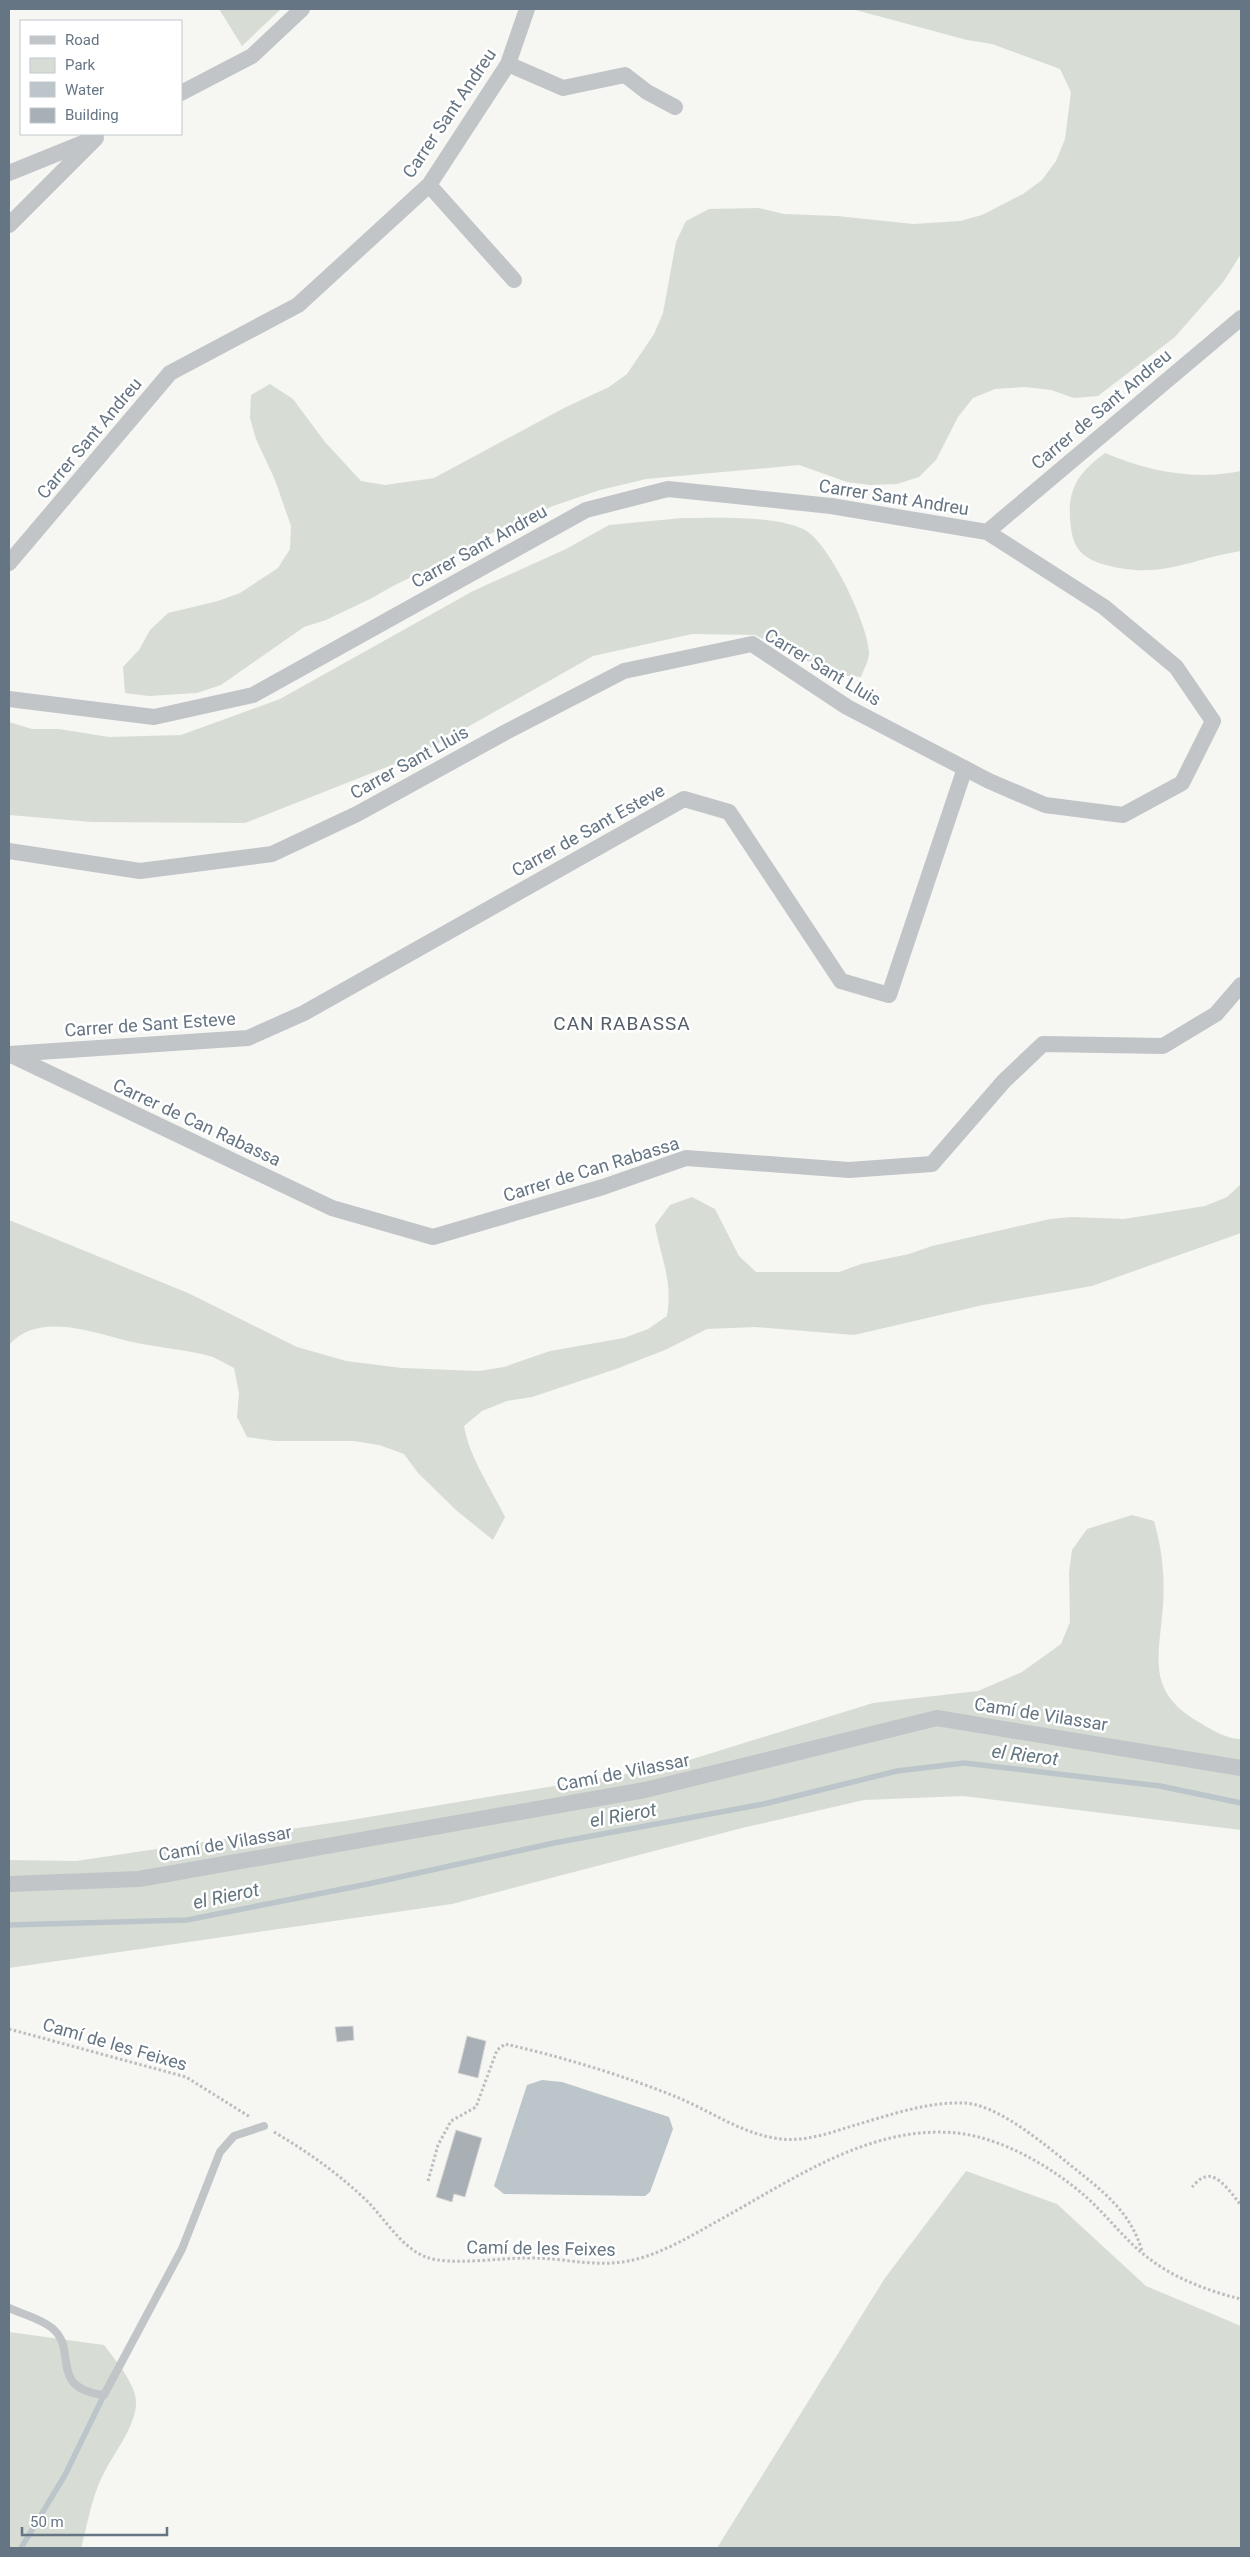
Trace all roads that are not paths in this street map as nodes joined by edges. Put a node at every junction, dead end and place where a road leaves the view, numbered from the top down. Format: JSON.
{"nodes":[{"id":1,"x":302,"y":9,"type":"edge"},
{"id":2,"x":527,"y":9,"type":"edge"},
{"id":3,"x":508,"y":64,"type":"junction"},
{"id":4,"x":182,"y":92,"type":"edge"},
{"id":5,"x":675,"y":107,"type":"dead end"},
{"id":6,"x":100,"y":136,"type":"edge"},
{"id":7,"x":9,"y":173,"type":"edge"},
{"id":8,"x":429,"y":185,"type":"junction"},
{"id":9,"x":9,"y":225,"type":"edge"},
{"id":10,"x":514,"y":280,"type":"dead end"},
{"id":11,"x":1241,"y":318,"type":"edge"},
{"id":12,"x":987,"y":532,"type":"junction"},
{"id":13,"x":9,"y":563,"type":"edge"},
{"id":14,"x":9,"y":699,"type":"edge"},
{"id":15,"x":965,"y":768,"type":"junction"},
{"id":16,"x":9,"y":851,"type":"edge"},
{"id":17,"x":1241,"y":985,"type":"edge"},
{"id":18,"x":9,"y":1054,"type":"edge"},
{"id":19,"x":1241,"y":1768,"type":"edge"},
{"id":20,"x":9,"y":1884,"type":"edge"},
{"id":21,"x":264,"y":2126,"type":"road end"},
{"id":22,"x":9,"y":2308,"type":"edge"}],
"edges":[{"from":1,"to":4,"type":"street"},
{"from":2,"to":3,"type":"street","name":"Carrer Sant Andreu"},
{"from":3,"to":5,"type":"street"},
{"from":3,"to":8,"type":"street","name":"Carrer Sant Andreu"},
{"from":6,"to":7,"type":"street"},
{"from":6,"to":9,"type":"street"},
{"from":8,"to":10,"type":"street"},
{"from":8,"to":13,"type":"street","name":"Carrer Sant Andreu"},
{"from":11,"to":12,"type":"street","name":"Carrer de Sant Andreu"},
{"from":12,"to":14,"type":"street","name":"Carrer Sant Andreu"},
{"from":12,"to":15,"type":"street","name":"Carrer Sant Lluis"},
{"from":15,"to":16,"type":"street","name":"Carrer Sant Lluis"},
{"from":15,"to":18,"type":"street","name":"Carrer de Sant Esteve"},
{"from":17,"to":18,"type":"street","name":"Carrer de Can Rabassa"},
{"from":19,"to":20,"type":"street","name":"Camí de Vilassar"},
{"from":21,"to":22,"type":"lane"}]}
